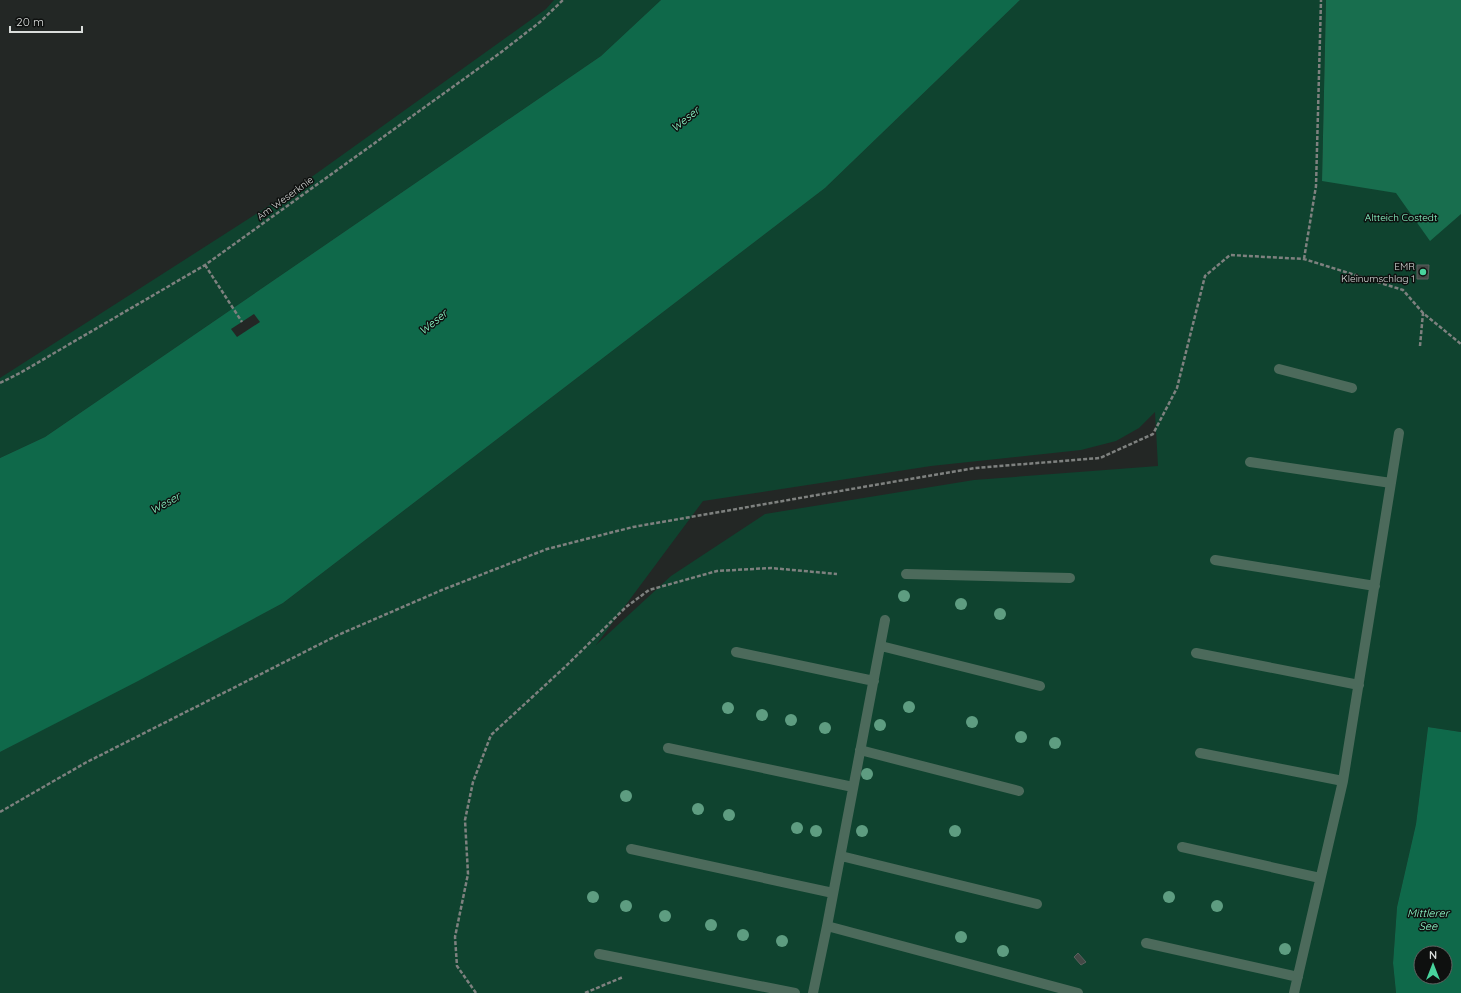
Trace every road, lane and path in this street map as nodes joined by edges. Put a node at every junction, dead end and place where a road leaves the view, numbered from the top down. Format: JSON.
{"nodes":[{"id":1,"x":563,"y":0,"type":"edge"},
{"id":2,"x":1321,"y":0,"type":"edge"},
{"id":3,"x":1304,"y":259,"type":"junction"},
{"id":4,"x":205,"y":265,"type":"junction"},
{"id":5,"x":1422,"y":313,"type":"junction"},
{"id":6,"x":242,"y":322,"type":"dead end"},
{"id":7,"x":1461,"y":344,"type":"edge"},
{"id":8,"x":1420,"y":346,"type":"dead end"},
{"id":9,"x":1279,"y":369,"type":"dead end"},
{"id":10,"x":0,"y":383,"type":"edge"},
{"id":11,"x":1352,"y":388,"type":"dead end"},
{"id":12,"x":1399,"y":433,"type":"dead end"},
{"id":13,"x":1250,"y":462,"type":"dead end"},
{"id":14,"x":1391,"y":483,"type":"junction"},
{"id":15,"x":1215,"y":560,"type":"dead end"},
{"id":16,"x":837,"y":574,"type":"dead end"},
{"id":17,"x":906,"y":574,"type":"dead end"},
{"id":18,"x":1070,"y":578,"type":"dead end"},
{"id":19,"x":1375,"y":586,"type":"junction"},
{"id":20,"x":885,"y":620,"type":"dead end"},
{"id":21,"x":881,"y":646,"type":"junction"},
{"id":22,"x":736,"y":652,"type":"dead end"},
{"id":23,"x":1196,"y":653,"type":"dead end"},
{"id":24,"x":874,"y":681,"type":"junction"},
{"id":25,"x":1359,"y":685,"type":"junction"},
{"id":26,"x":1040,"y":686,"type":"dead end"},
{"id":27,"x":668,"y":748,"type":"dead end"},
{"id":28,"x":860,"y":750,"type":"junction"},
{"id":29,"x":1200,"y":753,"type":"dead end"},
{"id":30,"x":1343,"y":781,"type":"junction"},
{"id":31,"x":853,"y":787,"type":"junction"},
{"id":32,"x":1019,"y":790,"type":"dead end"},
{"id":33,"x":0,"y":812,"type":"edge"},
{"id":34,"x":1182,"y":847,"type":"dead end"},
{"id":35,"x":631,"y":849,"type":"dead end"},
{"id":36,"x":841,"y":856,"type":"junction"},
{"id":37,"x":1320,"y":878,"type":"junction"},
{"id":38,"x":833,"y":893,"type":"junction"},
{"id":39,"x":1038,"y":904,"type":"dead end"},
{"id":40,"x":827,"y":926,"type":"junction"},
{"id":41,"x":1146,"y":943,"type":"dead end"},
{"id":42,"x":599,"y":954,"type":"dead end"},
{"id":43,"x":627,"y":976,"type":"dead end"},
{"id":44,"x":1298,"y":978,"type":"junction"},
{"id":45,"x":1048,"y":989,"type":"edge"},
{"id":46,"x":476,"y":993,"type":"edge"},
{"id":47,"x":584,"y":993,"type":"edge"},
{"id":48,"x":795,"y":993,"type":"edge"},
{"id":49,"x":813,"y":993,"type":"edge"},
{"id":50,"x":1078,"y":993,"type":"edge"},
{"id":51,"x":1294,"y":993,"type":"edge"}],
"edges":[{"from":1,"to":4,"type":"path","name":"Am Weserknie"},
{"from":2,"to":3,"type":"path"},
{"from":3,"to":5,"type":"path"},
{"from":3,"to":33,"type":"path"},
{"from":4,"to":6,"type":"path"},
{"from":4,"to":10,"type":"path","name":"Am Weserknie"},
{"from":5,"to":7,"type":"path"},
{"from":5,"to":8,"type":"path"},
{"from":9,"to":11,"type":"lane"},
{"from":12,"to":14,"type":"lane"},
{"from":13,"to":14,"type":"lane"},
{"from":14,"to":19,"type":"lane"},
{"from":15,"to":19,"type":"lane"},
{"from":16,"to":46,"type":"path"},
{"from":17,"to":18,"type":"lane"},
{"from":19,"to":25,"type":"lane"},
{"from":20,"to":21,"type":"lane"},
{"from":21,"to":24,"type":"lane"},
{"from":21,"to":26,"type":"lane"},
{"from":22,"to":24,"type":"lane"},
{"from":23,"to":25,"type":"lane"},
{"from":24,"to":28,"type":"lane"},
{"from":25,"to":30,"type":"lane"},
{"from":27,"to":31,"type":"lane"},
{"from":28,"to":31,"type":"lane"},
{"from":28,"to":32,"type":"lane"},
{"from":29,"to":30,"type":"lane"},
{"from":30,"to":37,"type":"lane"},
{"from":31,"to":36,"type":"lane"},
{"from":34,"to":37,"type":"lane"},
{"from":35,"to":38,"type":"lane"},
{"from":36,"to":38,"type":"lane"},
{"from":36,"to":39,"type":"lane"},
{"from":37,"to":44,"type":"lane"},
{"from":38,"to":40,"type":"lane"},
{"from":40,"to":45,"type":"lane"},
{"from":40,"to":49,"type":"lane"},
{"from":41,"to":44,"type":"lane"},
{"from":42,"to":48,"type":"lane"},
{"from":43,"to":47,"type":"path"},
{"from":44,"to":51,"type":"lane"},
{"from":45,"to":50,"type":"lane"}]}
